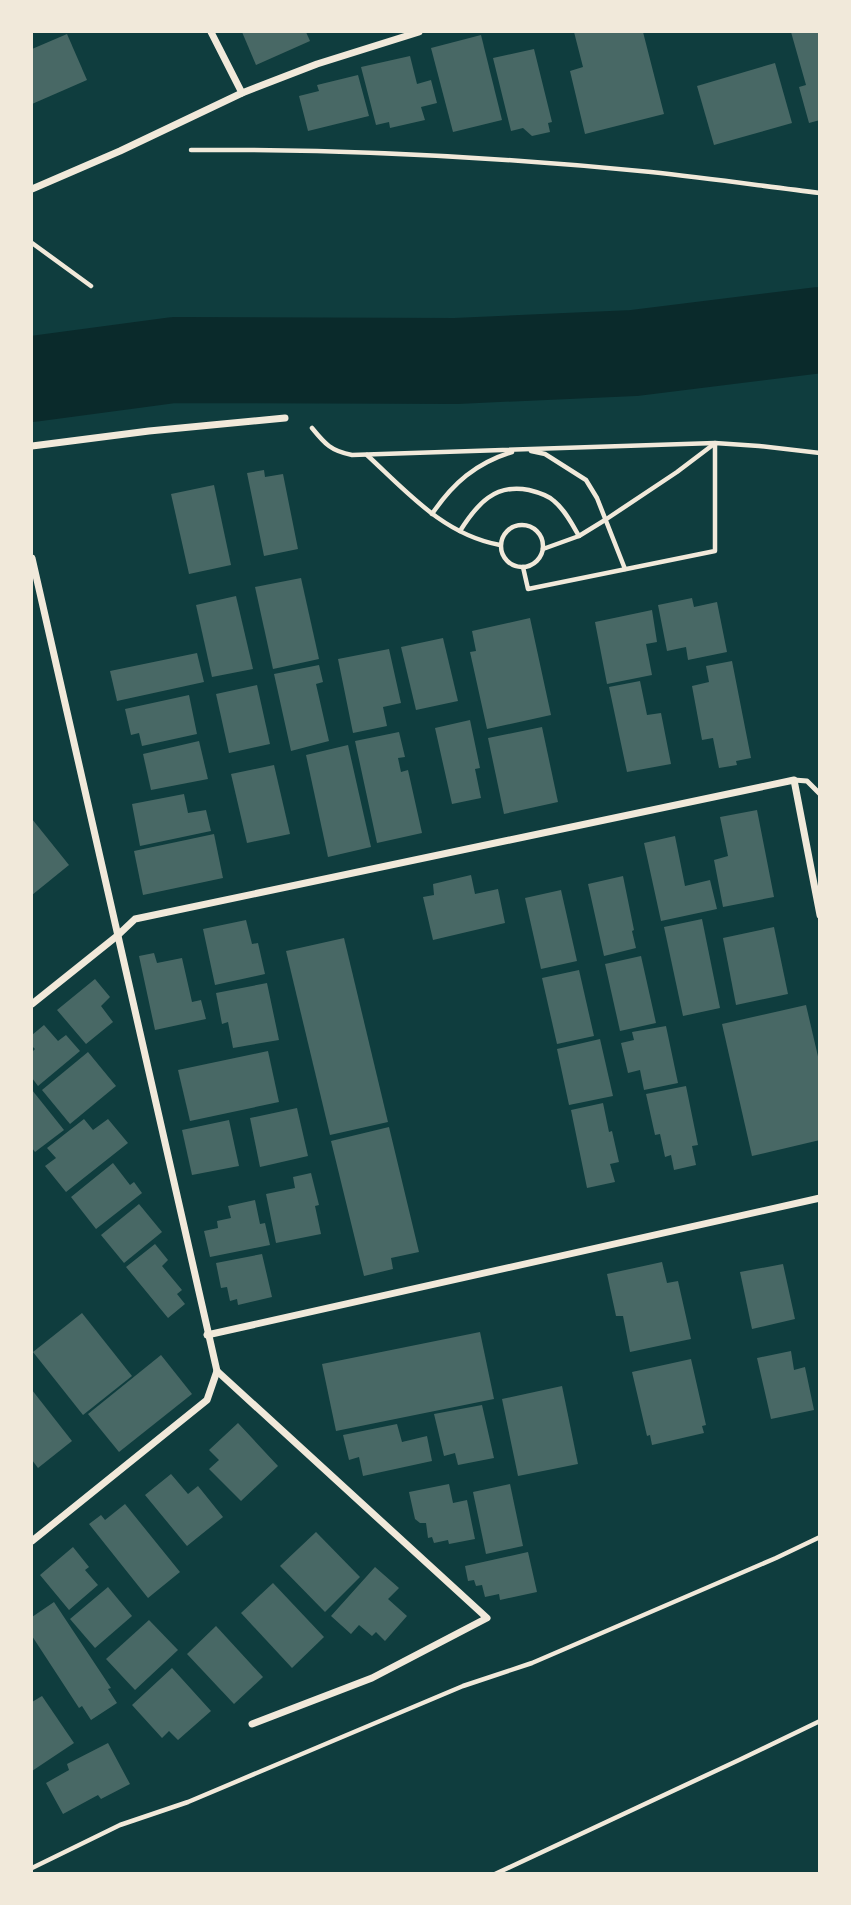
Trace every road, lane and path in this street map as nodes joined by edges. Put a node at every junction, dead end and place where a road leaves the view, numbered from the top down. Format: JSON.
{"nodes":[{"id":1,"x":211,"y":32,"type":"edge"},
{"id":2,"x":419,"y":32,"type":"edge"},
{"id":3,"x":242,"y":93,"type":"junction"},
{"id":4,"x":190,"y":150,"type":"dead end"},
{"id":5,"x":32,"y":189,"type":"edge"},
{"id":6,"x":820,"y":193,"type":"edge"},
{"id":7,"x":32,"y":243,"type":"edge"},
{"id":8,"x":91,"y":286,"type":"dead end"},
{"id":9,"x":285,"y":418,"type":"joint"},
{"id":10,"x":715,"y":443,"type":"junction"},
{"id":11,"x":32,"y":446,"type":"edge"},
{"id":12,"x":521,"y":449,"type":"junction"},
{"id":13,"x":820,"y":453,"type":"edge"},
{"id":14,"x":366,"y":454,"type":"junction"},
{"id":15,"x":432,"y":514,"type":"junction"},
{"id":16,"x":605,"y":520,"type":"junction"},
{"id":17,"x":460,"y":531,"type":"junction"},
{"id":18,"x":579,"y":536,"type":"junction"},
{"id":19,"x":500,"y":545,"type":"junction"},
{"id":20,"x":543,"y":549,"type":"junction"},
{"id":21,"x":32,"y":558,"type":"edge"},
{"id":22,"x":523,"y":567,"type":"junction"},
{"id":23,"x":625,"y":569,"type":"junction"},
{"id":24,"x":794,"y":780,"type":"junction"},
{"id":25,"x":820,"y":794,"type":"edge"},
{"id":26,"x":820,"y":915,"type":"edge"},
{"id":27,"x":117,"y":936,"type":"junction"},
{"id":28,"x":32,"y":1004,"type":"edge"},
{"id":29,"x":820,"y":1198,"type":"edge"},
{"id":30,"x":207,"y":1335,"type":"junction"},
{"id":31,"x":217,"y":1371,"type":"junction"},
{"id":32,"x":820,"y":1536,"type":"edge"},
{"id":33,"x":32,"y":1541,"type":"edge"},
{"id":34,"x":820,"y":1720,"type":"edge"},
{"id":35,"x":252,"y":1724,"type":"dead end"},
{"id":36,"x":32,"y":1868,"type":"edge"},
{"id":37,"x":495,"y":1874,"type":"edge"}],
"edges":[{"from":1,"to":3,"type":"street"},
{"from":2,"to":3,"type":"street"},
{"from":3,"to":5,"type":"street"},
{"from":4,"to":6,"type":"path"},
{"from":7,"to":8,"type":"path"},
{"from":9,"to":11,"type":"street"},
{"from":9,"to":14,"type":"path"},
{"from":10,"to":12,"type":"path"},
{"from":10,"to":13,"type":"path"},
{"from":10,"to":16,"type":"path"},
{"from":10,"to":23,"type":"path"},
{"from":12,"to":14,"type":"path"},
{"from":12,"to":15,"type":"path"},
{"from":12,"to":16,"type":"path"},
{"from":14,"to":15,"type":"path"},
{"from":15,"to":17,"type":"path"},
{"from":16,"to":18,"type":"path"},
{"from":16,"to":23,"type":"path"},
{"from":17,"to":18,"type":"path"},
{"from":17,"to":19,"type":"path"},
{"from":18,"to":20,"type":"path"},
{"from":19,"to":20,"type":"path"},
{"from":19,"to":22,"type":"path"},
{"from":20,"to":22,"type":"path"},
{"from":21,"to":27,"type":"street"},
{"from":22,"to":23,"type":"path"},
{"from":24,"to":25,"type":"lane"},
{"from":24,"to":26,"type":"street"},
{"from":24,"to":27,"type":"street"},
{"from":27,"to":28,"type":"street"},
{"from":27,"to":30,"type":"street"},
{"from":29,"to":30,"type":"street"},
{"from":30,"to":31,"type":"street"},
{"from":31,"to":33,"type":"street"},
{"from":31,"to":35,"type":"street"},
{"from":32,"to":36,"type":"path"},
{"from":34,"to":37,"type":"path"}]}
